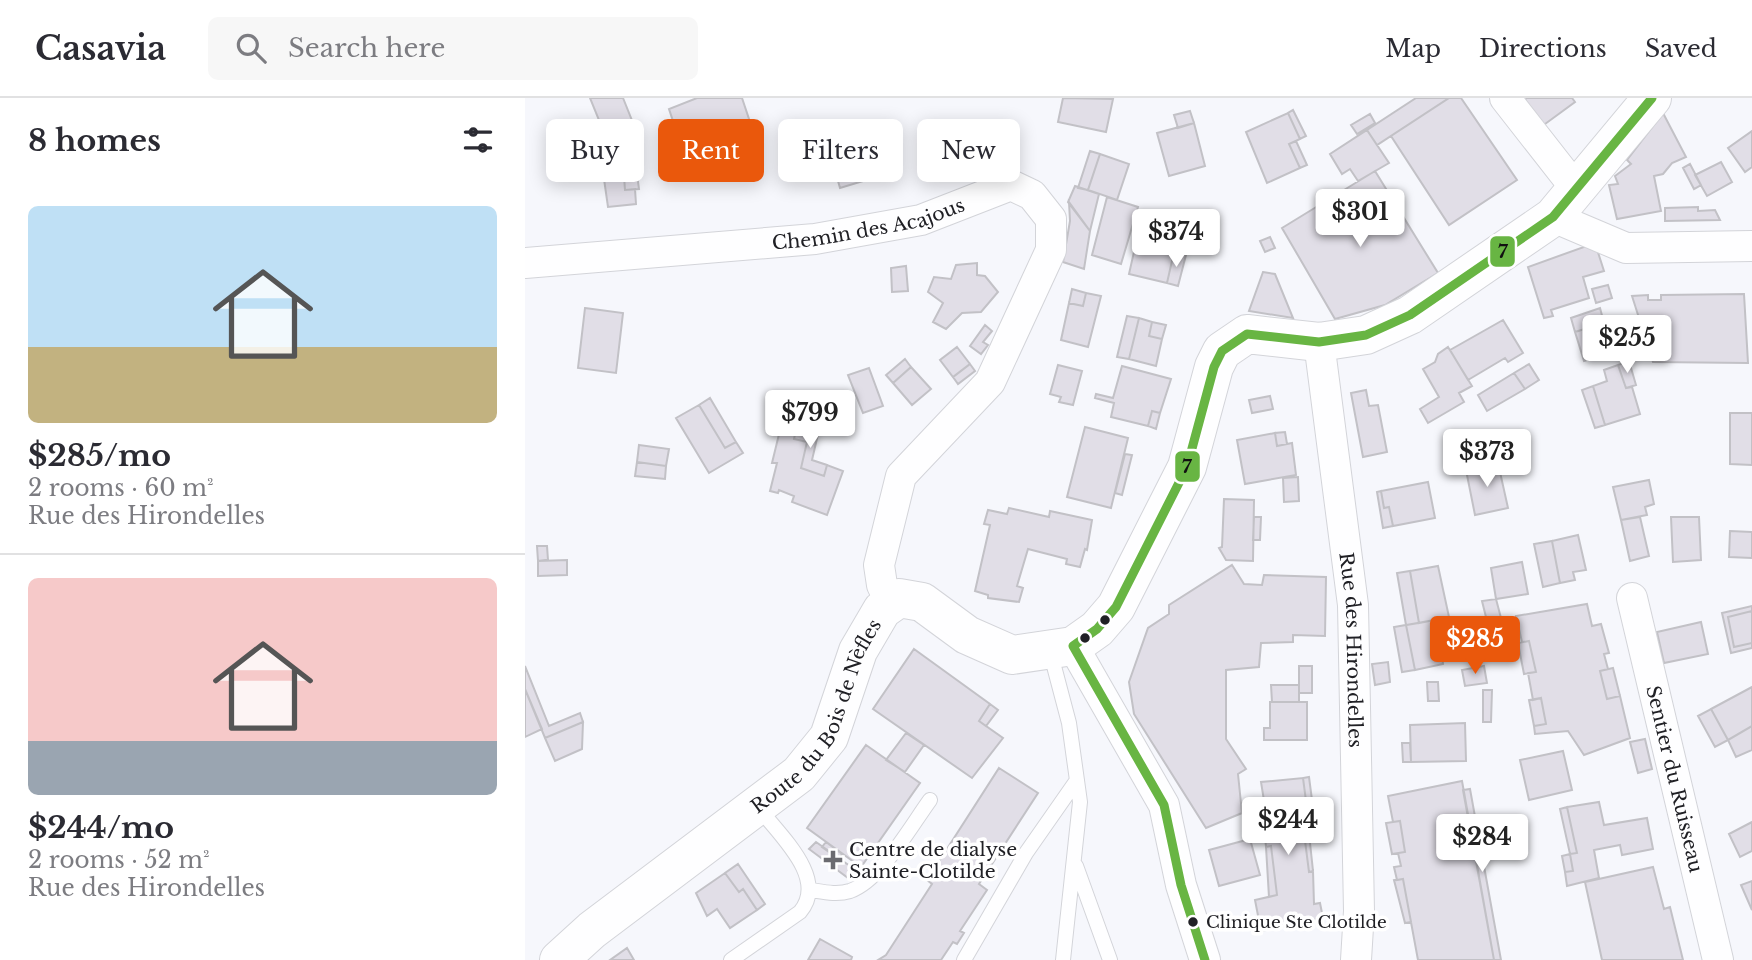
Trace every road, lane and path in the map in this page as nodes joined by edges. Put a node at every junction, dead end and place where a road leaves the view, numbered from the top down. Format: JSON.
{"nodes":[{"id":1,"x":1505,"y":98,"type":"edge"},
{"id":2,"x":1652,"y":98,"type":"edge"},
{"id":3,"x":1565,"y":204,"type":"junction"},
{"id":4,"x":1752,"y":246,"type":"edge"},
{"id":5,"x":525,"y":262,"type":"edge"},
{"id":6,"x":1319,"y":342,"type":"junction"},
{"id":7,"x":1632,"y":598,"type":"dead end"},
{"id":8,"x":891,"y":604,"type":"junction"},
{"id":9,"x":1061,"y":648,"type":"junction"},
{"id":10,"x":1077,"y":780,"type":"junction"},
{"id":11,"x":930,"y":800,"type":"dead end"},
{"id":12,"x":757,"y":805,"type":"junction"},
{"id":13,"x":1074,"y":860,"type":"junction"},
{"id":14,"x":811,"y":890,"type":"junction"},
{"id":15,"x":559,"y":960,"type":"edge"},
{"id":16,"x":731,"y":960,"type":"edge"},
{"id":17,"x":964,"y":960,"type":"edge"},
{"id":18,"x":1063,"y":960,"type":"edge"},
{"id":19,"x":1110,"y":960,"type":"edge"},
{"id":20,"x":1205,"y":960,"type":"edge"},
{"id":21,"x":1356,"y":960,"type":"edge"},
{"id":22,"x":1718,"y":960,"type":"edge"}],
"edges":[{"from":1,"to":3,"type":"street"},
{"from":2,"to":3,"type":"main road"},
{"from":3,"to":4,"type":"street"},
{"from":3,"to":6,"type":"main road"},
{"from":5,"to":8,"type":"street","name":"Chemin des Acajous"},
{"from":6,"to":9,"type":"main road"},
{"from":6,"to":21,"type":"street","name":"Rue des Hirondelles"},
{"from":7,"to":22,"type":"street","name":"Sentier du Ruisseau"},
{"from":8,"to":9,"type":"main road","name":"Route du Bois de Nèfles"},
{"from":8,"to":12,"type":"main road","name":"Route du Bois de Nèfles"},
{"from":9,"to":10,"type":"lane"},
{"from":9,"to":20,"type":"street"},
{"from":10,"to":13,"type":"lane"},
{"from":10,"to":17,"type":"lane"},
{"from":11,"to":14,"type":"lane"},
{"from":12,"to":14,"type":"lane"},
{"from":12,"to":15,"type":"main road","name":"Route du Bois de Nèfles"},
{"from":13,"to":18,"type":"lane"},
{"from":13,"to":19,"type":"lane"},
{"from":14,"to":16,"type":"lane"}]}
